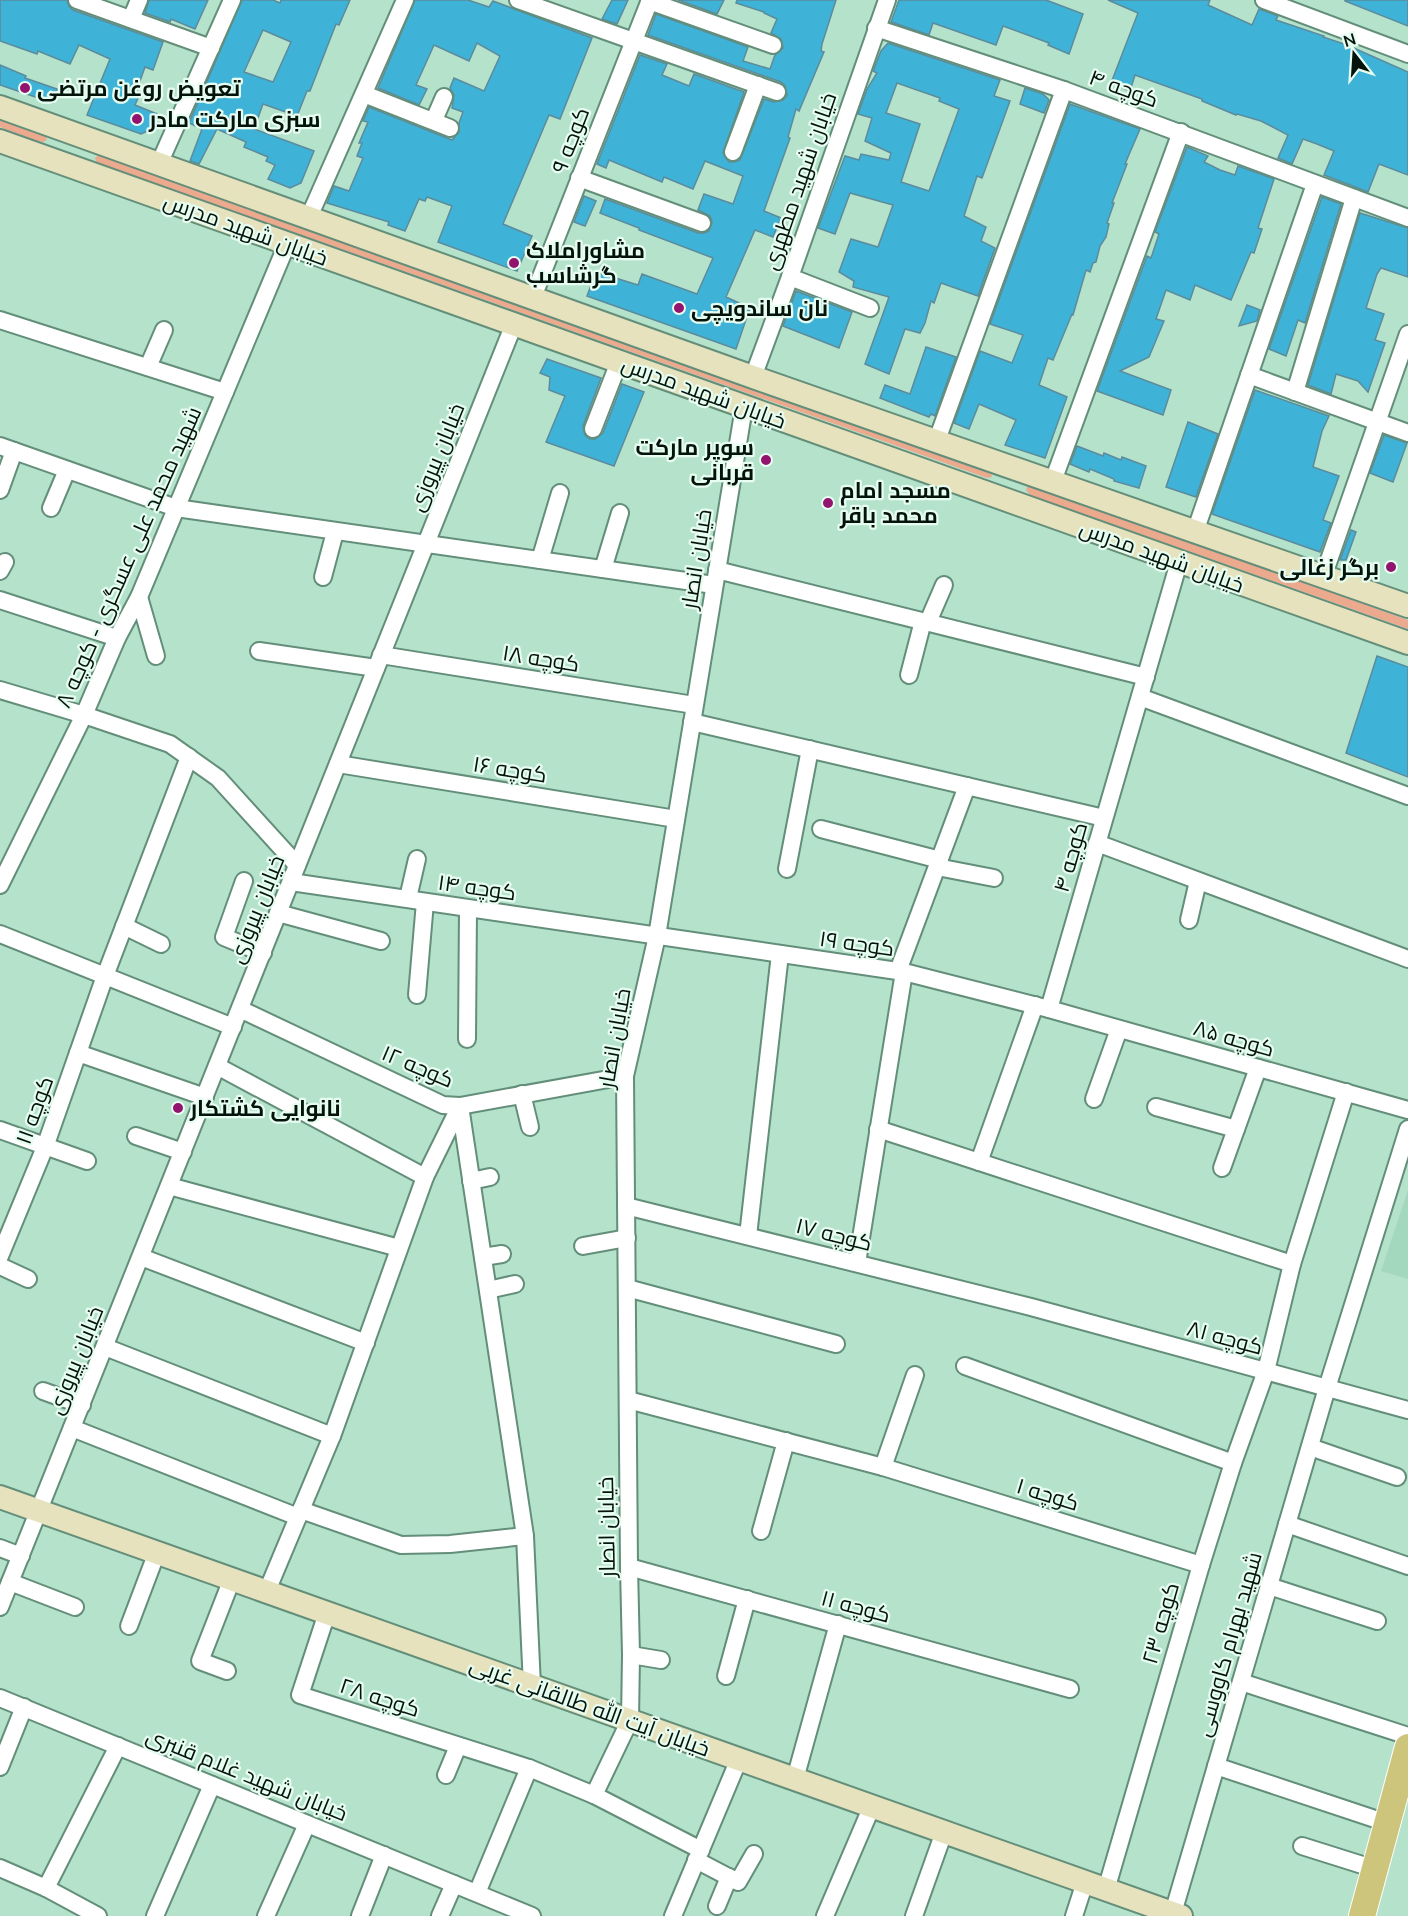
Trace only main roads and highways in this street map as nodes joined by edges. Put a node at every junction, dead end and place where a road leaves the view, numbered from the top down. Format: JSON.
{"nodes":[{"id":1,"x":0,"y":107,"type":"edge"},
{"id":2,"x":82,"y":136,"type":"junction"},
{"id":3,"x":0,"y":141,"type":"edge"},
{"id":4,"x":72,"y":167,"type":"junction"},
{"id":5,"x":1408,"y":606,"type":"edge"},
{"id":6,"x":1408,"y":643,"type":"edge"},
{"id":7,"x":0,"y":1497,"type":"edge"},
{"id":8,"x":1408,"y":1747,"type":"edge"},
{"id":9,"x":1177,"y":1915,"type":"edge"},
{"id":10,"x":1362,"y":1916,"type":"edge"}],
"edges":[{"from":1,"to":2,"type":"main road","name":"خیابان شهید مدرس"},
{"from":2,"to":4,"type":"main road"},
{"from":2,"to":5,"type":"main road","name":"خیابان شهید مدرس"},
{"from":3,"to":4,"type":"main road","name":"خیابان شهید مدرس"},
{"from":4,"to":6,"type":"main road","name":"خیابان شهید مدرس"},
{"from":7,"to":9,"type":"main road","name":"خیابان آیت الله طالقانی غربی"},
{"from":8,"to":10,"type":"main road"}]}
